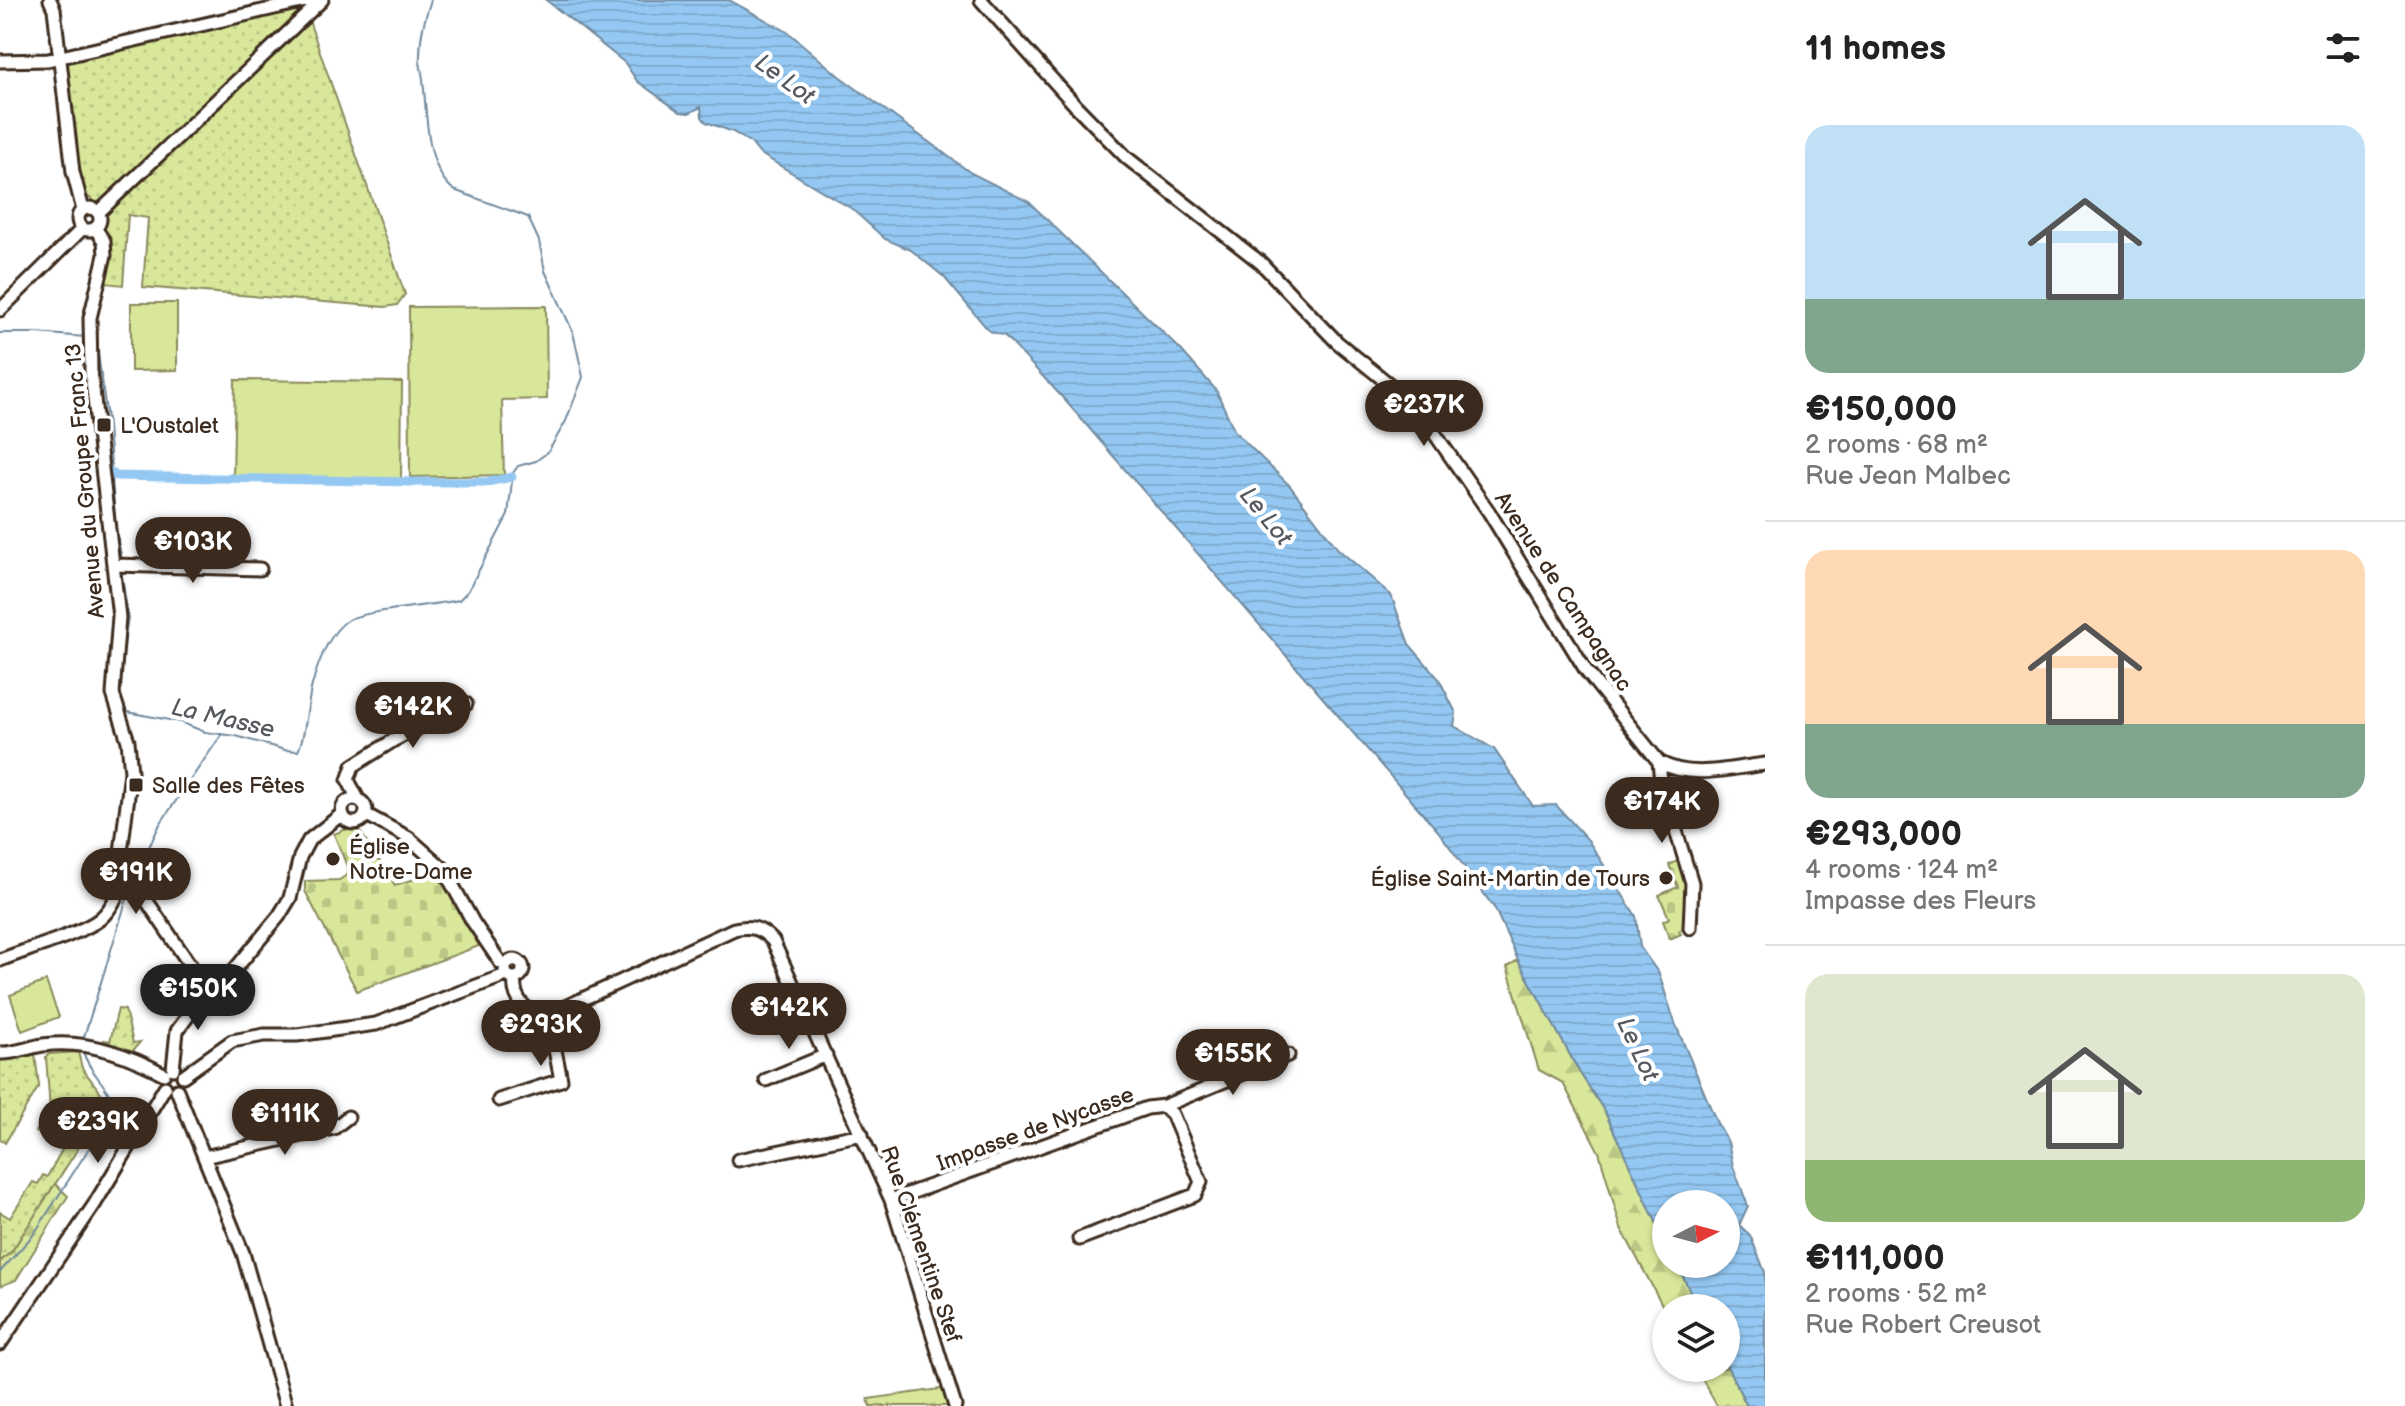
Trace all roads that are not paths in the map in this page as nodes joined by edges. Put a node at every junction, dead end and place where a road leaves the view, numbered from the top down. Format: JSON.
{"nodes":[{"id":1,"x":50,"y":0,"type":"edge"},
{"id":2,"x":310,"y":0,"type":"edge"},
{"id":3,"x":322,"y":0,"type":"edge"},
{"id":4,"x":981,"y":0,"type":"edge"},
{"id":5,"x":61,"y":55,"type":"junction"},
{"id":6,"x":0,"y":61,"type":"edge"},
{"id":7,"x":83,"y":210,"type":"junction"},
{"id":8,"x":98,"y":213,"type":"junction"},
{"id":9,"x":89,"y":228,"type":"junction"},
{"id":10,"x":0,"y":310,"type":"edge"},
{"id":11,"x":120,"y":566,"type":"junction"},
{"id":12,"x":260,"y":569,"type":"dead end"},
{"id":13,"x":466,"y":704,"type":"dead end"},
{"id":14,"x":1659,"y":762,"type":"junction"},
{"id":15,"x":1765,"y":764,"type":"edge"},
{"id":16,"x":358,"y":799,"type":"junction"},
{"id":17,"x":342,"y":814,"type":"junction"},
{"id":18,"x":367,"y":815,"type":"junction"},
{"id":19,"x":126,"y":876,"type":"junction"},
{"id":20,"x":1690,"y":928,"type":"dead end"},
{"id":21,"x":0,"y":960,"type":"edge"},
{"id":22,"x":509,"y":973,"type":"junction"},
{"id":23,"x":207,"y":990,"type":"junction"},
{"id":24,"x":548,"y":1015,"type":"junction"},
{"id":25,"x":0,"y":1053,"type":"edge"},
{"id":26,"x":826,"y":1055,"type":"junction"},
{"id":27,"x":1288,"y":1055,"type":"dead end"},
{"id":28,"x":172,"y":1079,"type":"junction"},
{"id":29,"x":766,"y":1080,"type":"dead end"},
{"id":30,"x":499,"y":1100,"type":"dead end"},
{"id":31,"x":1164,"y":1106,"type":"junction"},
{"id":32,"x":348,"y":1117,"type":"dead end"},
{"id":33,"x":862,"y":1134,"type":"junction"},
{"id":34,"x":204,"y":1157,"type":"junction"},
{"id":35,"x":738,"y":1160,"type":"dead end"},
{"id":36,"x":891,"y":1200,"type":"junction"},
{"id":37,"x":1079,"y":1239,"type":"dead end"},
{"id":38,"x":0,"y":1344,"type":"edge"},
{"id":39,"x":286,"y":1406,"type":"edge"},
{"id":40,"x":955,"y":1406,"type":"edge"}],
"edges":[{"from":1,"to":5,"type":"street"},
{"from":2,"to":5,"type":"street"},
{"from":3,"to":8,"type":"street"},
{"from":4,"to":14,"type":"street","name":"Avenue de Campagnac"},
{"from":5,"to":6,"type":"street"},
{"from":5,"to":7,"type":"street"},
{"from":7,"to":8,"type":"street"},
{"from":7,"to":9,"type":"street"},
{"from":8,"to":9,"type":"street"},
{"from":9,"to":10,"type":"street"},
{"from":9,"to":11,"type":"street","name":"Avenue du Groupe Franc 13"},
{"from":11,"to":12,"type":"street"},
{"from":11,"to":19,"type":"street","name":"Avenue du Groupe Franc 13"},
{"from":13,"to":16,"type":"street"},
{"from":14,"to":15,"type":"street"},
{"from":14,"to":20,"type":"street"},
{"from":16,"to":17,"type":"street"},
{"from":16,"to":18,"type":"street"},
{"from":17,"to":18,"type":"street"},
{"from":17,"to":23,"type":"street"},
{"from":18,"to":22,"type":"street"},
{"from":19,"to":21,"type":"street"},
{"from":19,"to":23,"type":"street"},
{"from":22,"to":24,"type":"street"},
{"from":22,"to":28,"type":"street"},
{"from":23,"to":28,"type":"street"},
{"from":24,"to":26,"type":"street","name":"Rue Clémentine Stef"},
{"from":24,"to":30,"type":"street"},
{"from":25,"to":28,"type":"street"},
{"from":26,"to":29,"type":"street"},
{"from":26,"to":33,"type":"street","name":"Rue Clémentine Stef"},
{"from":27,"to":31,"type":"street"},
{"from":28,"to":34,"type":"street"},
{"from":28,"to":38,"type":"street"},
{"from":31,"to":36,"type":"street","name":"Impasse de Nycasse"},
{"from":31,"to":37,"type":"street","name":"Impasse de Nycasse"},
{"from":32,"to":34,"type":"street"},
{"from":33,"to":35,"type":"street"},
{"from":33,"to":36,"type":"street","name":"Rue Clémentine Stef"},
{"from":34,"to":39,"type":"street"},
{"from":36,"to":40,"type":"street","name":"Rue Clémentine Stef"}]}
